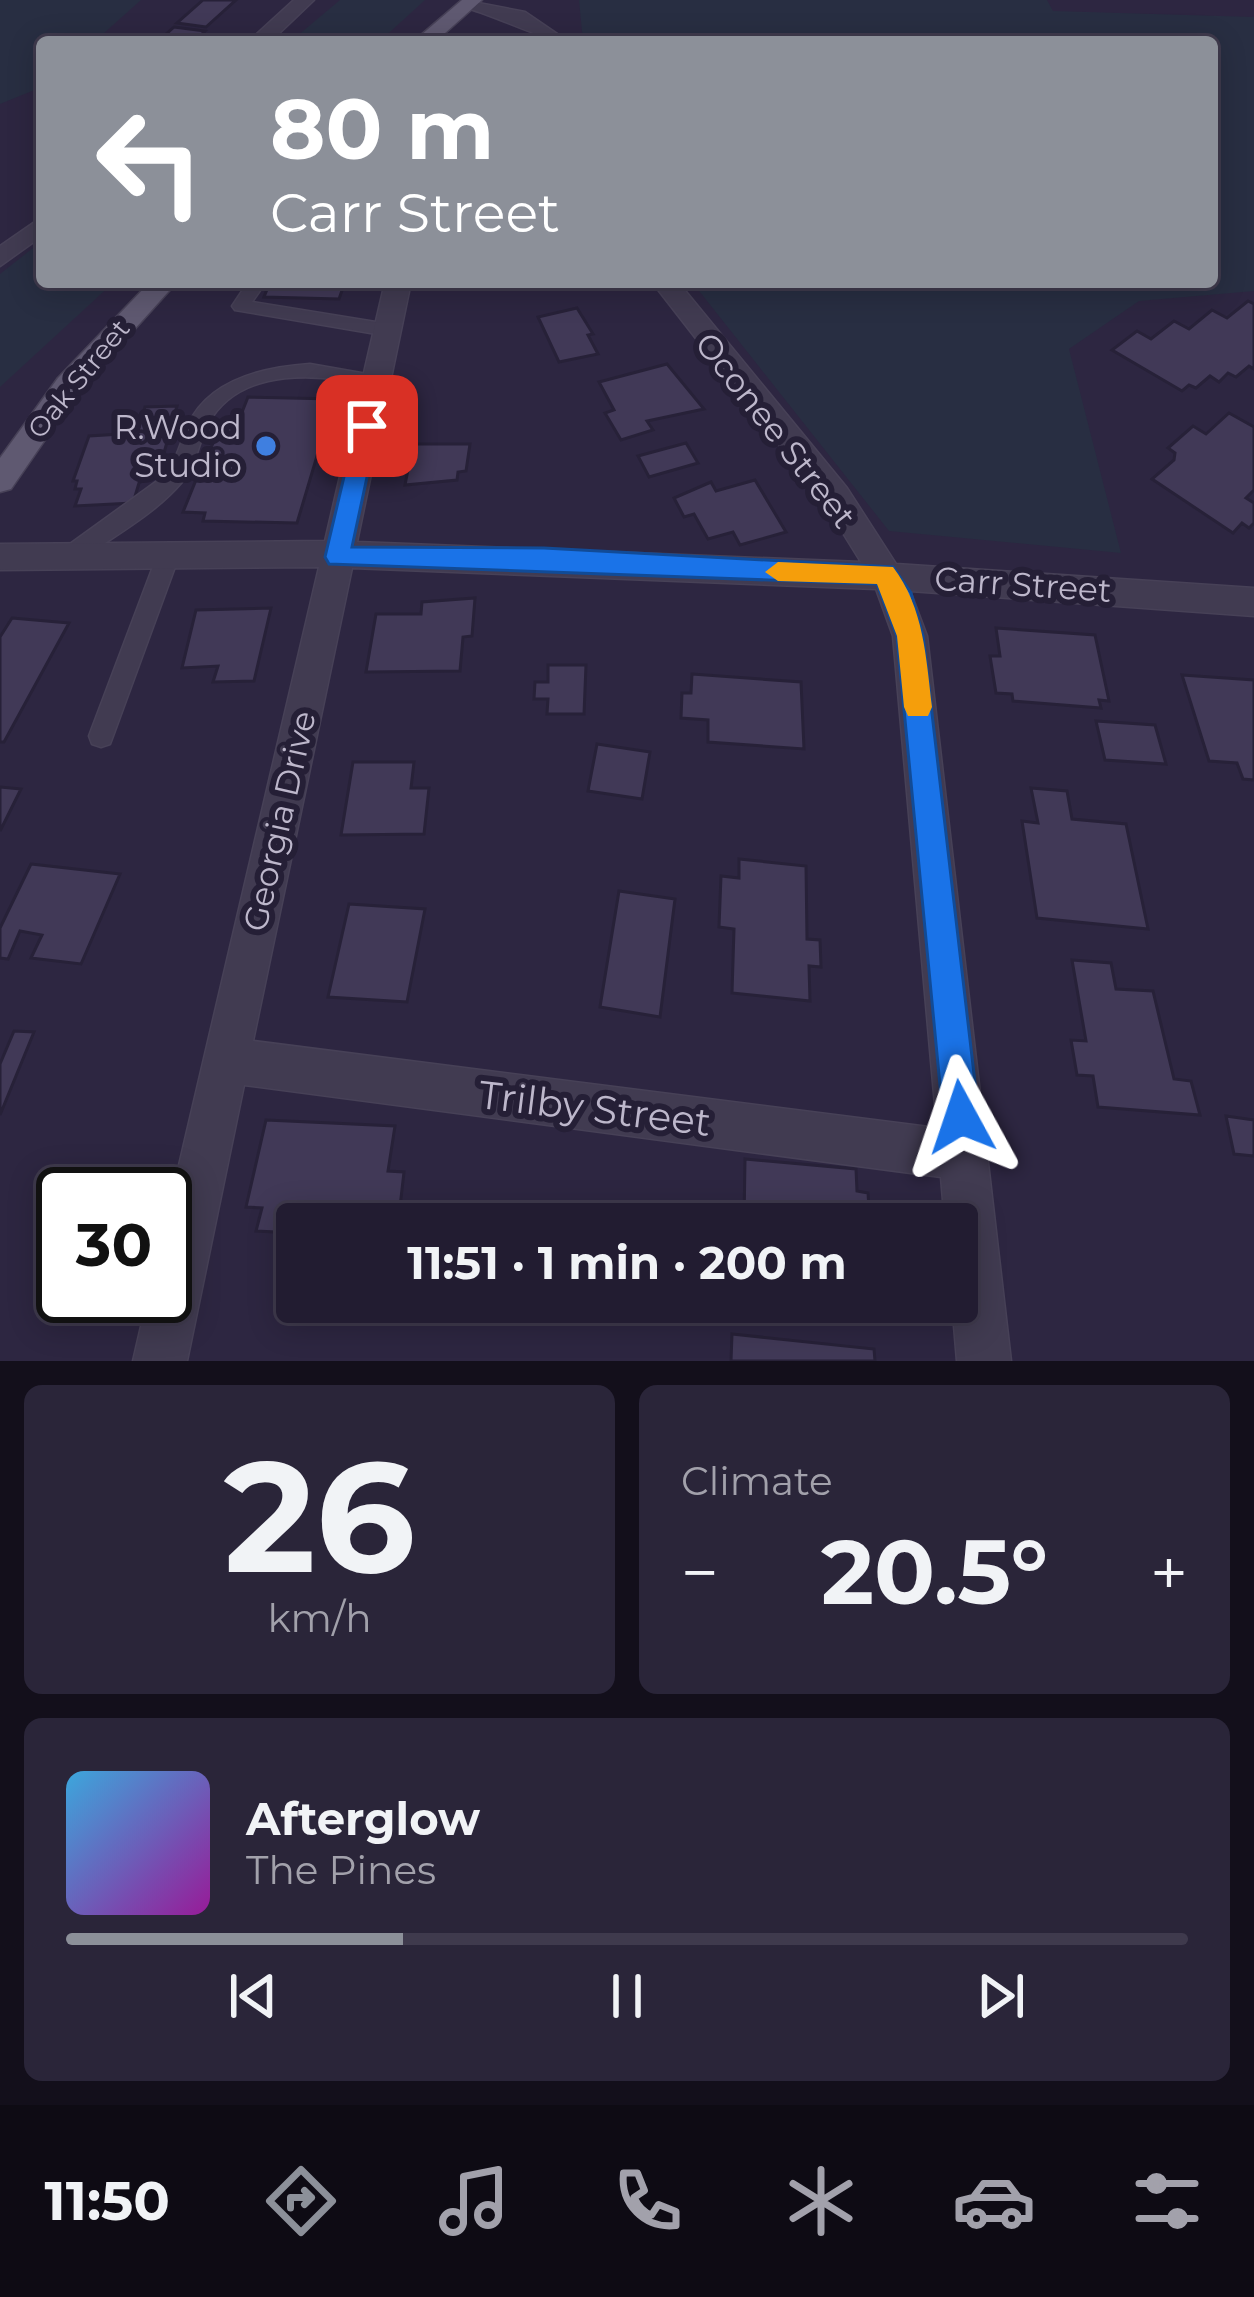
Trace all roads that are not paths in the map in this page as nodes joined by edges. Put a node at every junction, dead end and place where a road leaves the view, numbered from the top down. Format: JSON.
{"nodes":[{"id":1,"x":305,"y":0,"type":"edge"},
{"id":2,"x":472,"y":1,"type":"edge"},
{"id":3,"x":265,"y":36,"type":"edge"},
{"id":4,"x":430,"y":36,"type":"edge"},
{"id":5,"x":554,"y":36,"type":"edge"},
{"id":6,"x":36,"y":229,"type":"edge"},
{"id":7,"x":0,"y":258,"type":"edge"},
{"id":8,"x":158,"y":288,"type":"edge"},
{"id":9,"x":253,"y":288,"type":"edge"},
{"id":10,"x":397,"y":288,"type":"edge"},
{"id":11,"x":669,"y":288,"type":"edge"},
{"id":12,"x":388,"y":330,"type":"junction"},
{"id":13,"x":376,"y":382,"type":"junction"},
{"id":14,"x":0,"y":482,"type":"edge"},
{"id":15,"x":71,"y":555,"type":"junction"},
{"id":16,"x":169,"y":556,"type":"junction"},
{"id":17,"x":0,"y":557,"type":"edge"},
{"id":18,"x":338,"y":557,"type":"junction"},
{"id":19,"x":884,"y":574,"type":"junction"},
{"id":20,"x":1254,"y":602,"type":"edge"},
{"id":21,"x":101,"y":736,"type":"dead end"},
{"id":22,"x":225,"y":1060,"type":"junction"},
{"id":23,"x":964,"y":1156,"type":"junction"},
{"id":24,"x":160,"y":1361,"type":"edge"},
{"id":25,"x":984,"y":1361,"type":"edge"}],
"edges":[{"from":1,"to":3,"type":"street"},
{"from":2,"to":4,"type":"main road"},
{"from":2,"to":5,"type":"street"},
{"from":6,"to":7,"type":"street"},
{"from":8,"to":14,"type":"main road","name":"Oak Street"},
{"from":9,"to":12,"type":"lane"},
{"from":10,"to":12,"type":"street","name":"Georgia Drive"},
{"from":11,"to":19,"type":"street","name":"Oconee Street"},
{"from":12,"to":13,"type":"street","name":"Georgia Drive"},
{"from":13,"to":15,"type":"lane"},
{"from":13,"to":18,"type":"street","name":"Georgia Drive"},
{"from":15,"to":16,"type":"street","name":"Carr Street"},
{"from":15,"to":17,"type":"street","name":"Carr Street"},
{"from":16,"to":18,"type":"street","name":"Carr Street"},
{"from":16,"to":21,"type":"lane"},
{"from":18,"to":19,"type":"street","name":"Carr Street"},
{"from":18,"to":22,"type":"street","name":"Georgia Drive"},
{"from":19,"to":20,"type":"street","name":"Carr Street"},
{"from":19,"to":23,"type":"street","name":"Oconee Street"},
{"from":22,"to":23,"type":"street","name":"Trilby Street"},
{"from":22,"to":24,"type":"street","name":"Georgia Drive"},
{"from":23,"to":25,"type":"street","name":"Oconee Street"}]}
